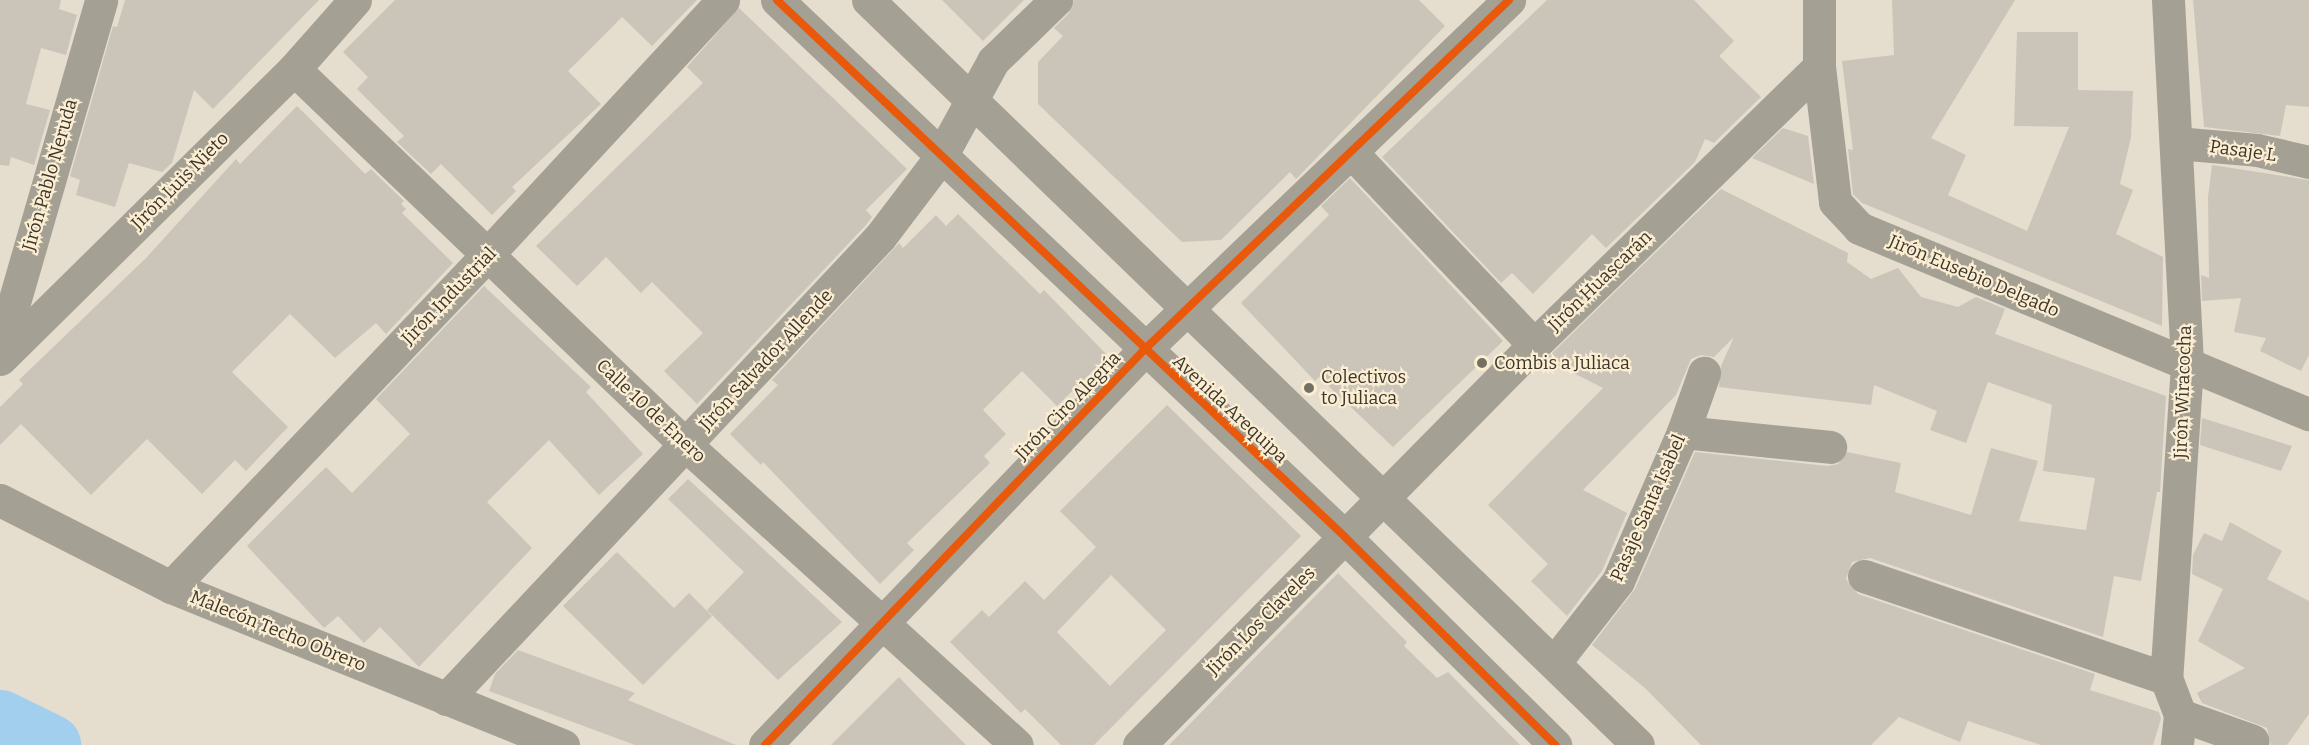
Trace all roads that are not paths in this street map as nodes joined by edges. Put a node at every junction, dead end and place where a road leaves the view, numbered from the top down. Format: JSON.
{"nodes":[{"id":1,"x":100,"y":0,"type":"edge"},
{"id":2,"x":355,"y":0,"type":"edge"},
{"id":3,"x":723,"y":0,"type":"edge"},
{"id":4,"x":777,"y":0,"type":"edge"},
{"id":5,"x":868,"y":0,"type":"edge"},
{"id":6,"x":1056,"y":0,"type":"edge"},
{"id":7,"x":1819,"y":0,"type":"edge"},
{"id":8,"x":2168,"y":0,"type":"edge"},
{"id":9,"x":1495,"y":4,"type":"edge"},
{"id":10,"x":1819,"y":67,"type":"junction"},
{"id":11,"x":294,"y":69,"type":"junction"},
{"id":12,"x":971,"y":101,"type":"junction"},
{"id":13,"x":2176,"y":143,"type":"junction"},
{"id":14,"x":1352,"y":153,"type":"junction"},
{"id":15,"x":940,"y":158,"type":"junction"},
{"id":16,"x":2309,"y":162,"type":"edge"},
{"id":17,"x":486,"y":256,"type":"junction"},
{"id":18,"x":1188,"y":310,"type":"junction"},
{"id":19,"x":1534,"y":345,"type":"junction"},
{"id":20,"x":1144,"y":350,"type":"junction"},
{"id":21,"x":0,"y":351,"type":"edge"},
{"id":22,"x":0,"y":359,"type":"edge"},
{"id":23,"x":2187,"y":365,"type":"junction"},
{"id":24,"x":1704,"y":373,"type":"dead end"},
{"id":25,"x":2309,"y":414,"type":"edge"},
{"id":26,"x":1683,"y":432,"type":"junction"},
{"id":27,"x":687,"y":446,"type":"junction"},
{"id":28,"x":1830,"y":447,"type":"dead end"},
{"id":29,"x":1384,"y":498,"type":"junction"},
{"id":30,"x":0,"y":500,"type":"edge"},
{"id":31,"x":1344,"y":537,"type":"junction"},
{"id":32,"x":1864,"y":576,"type":"dead end"},
{"id":33,"x":171,"y":587,"type":"junction"},
{"id":34,"x":881,"y":620,"type":"junction"},
{"id":35,"x":1554,"y":663,"type":"junction"},
{"id":36,"x":2166,"y":678,"type":"junction"},
{"id":37,"x":446,"y":699,"type":"junction"},
{"id":38,"x":2178,"y":730,"type":"edge"},
{"id":39,"x":2253,"y":741,"type":"dead end"},
{"id":40,"x":563,"y":745,"type":"edge"},
{"id":41,"x":765,"y":745,"type":"edge"},
{"id":42,"x":1017,"y":745,"type":"edge"},
{"id":43,"x":1139,"y":745,"type":"edge"},
{"id":44,"x":1555,"y":745,"type":"edge"},
{"id":45,"x":1638,"y":745,"type":"edge"}],
"edges":[{"from":1,"to":21,"type":"street","name":"Jirón Pablo Neruda"},
{"from":2,"to":11,"type":"street","name":"Jirón Luis Nieto"},
{"from":3,"to":17,"type":"street","name":"Jirón Industrial"},
{"from":4,"to":15,"type":"street","name":"Avenida Arequipa"},
{"from":5,"to":12,"type":"street"},
{"from":6,"to":12,"type":"street","name":"Jirón Salvador Allende"},
{"from":7,"to":10,"type":"street","name":"Jirón Eusebio Delgado"},
{"from":8,"to":13,"type":"street","name":"Jirón Wiracocha"},
{"from":9,"to":14,"type":"street","name":"Jirón Ciro Alegría"},
{"from":10,"to":19,"type":"street","name":"Jirón Huascarán"},
{"from":10,"to":23,"type":"street","name":"Jirón Eusebio Delgado"},
{"from":11,"to":17,"type":"street","name":"Calle 10 de Enero"},
{"from":11,"to":22,"type":"street","name":"Jirón Luis Nieto"},
{"from":12,"to":15,"type":"street","name":"Jirón Salvador Allende"},
{"from":12,"to":18,"type":"street"},
{"from":13,"to":16,"type":"street","name":"Pasaje L"},
{"from":13,"to":23,"type":"street","name":"Jirón Wiracocha"},
{"from":14,"to":18,"type":"street","name":"Jirón Ciro Alegría"},
{"from":14,"to":19,"type":"street"},
{"from":15,"to":20,"type":"street","name":"Avenida Arequipa"},
{"from":15,"to":27,"type":"street","name":"Jirón Salvador Allende"},
{"from":17,"to":27,"type":"street","name":"Calle 10 de Enero"},
{"from":17,"to":33,"type":"street","name":"Jirón Industrial"},
{"from":18,"to":20,"type":"street","name":"Jirón Ciro Alegría"},
{"from":18,"to":29,"type":"street"},
{"from":19,"to":29,"type":"street","name":"Jirón Huascarán"},
{"from":20,"to":31,"type":"street","name":"Avenida Arequipa"},
{"from":20,"to":34,"type":"street","name":"Jirón Ciro Alegría"},
{"from":23,"to":25,"type":"street","name":"Jirón Eusebio Delgado"},
{"from":23,"to":36,"type":"street","name":"Jirón Wiracocha"},
{"from":24,"to":26,"type":"street","name":"Pasaje Santa Isabel"},
{"from":26,"to":28,"type":"street"},
{"from":26,"to":35,"type":"street","name":"Pasaje Santa Isabel"},
{"from":27,"to":34,"type":"street","name":"Calle 10 de Enero"},
{"from":27,"to":37,"type":"street","name":"Jirón Salvador Allende"},
{"from":29,"to":31,"type":"street","name":"Jirón Los Claveles"},
{"from":29,"to":35,"type":"street"},
{"from":30,"to":33,"type":"street","name":"Malecón Techo Obrero"},
{"from":31,"to":43,"type":"street","name":"Jirón Los Claveles"},
{"from":31,"to":44,"type":"street","name":"Avenida Arequipa"},
{"from":32,"to":36,"type":"street"},
{"from":33,"to":37,"type":"street","name":"Malecón Techo Obrero"},
{"from":34,"to":41,"type":"street","name":"Jirón Ciro Alegría"},
{"from":34,"to":42,"type":"street","name":"Calle 10 de Enero"},
{"from":35,"to":45,"type":"street"},
{"from":36,"to":38,"type":"street","name":"Jirón Wiracocha"},
{"from":37,"to":40,"type":"street","name":"Malecón Techo Obrero"},
{"from":38,"to":39,"type":"street"}]}
